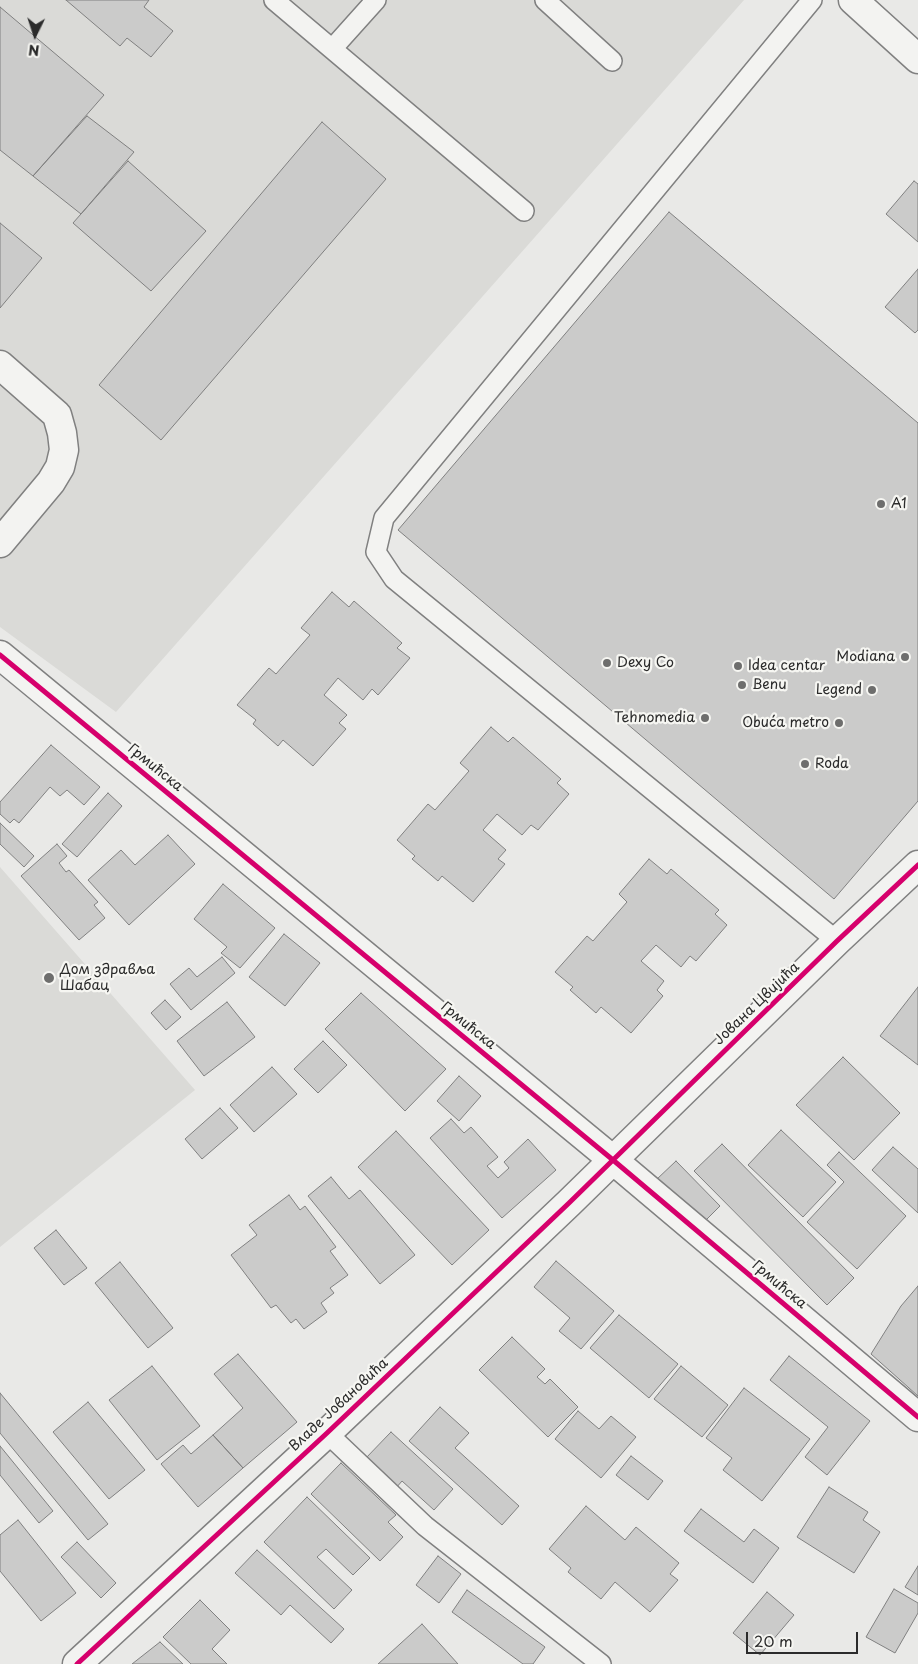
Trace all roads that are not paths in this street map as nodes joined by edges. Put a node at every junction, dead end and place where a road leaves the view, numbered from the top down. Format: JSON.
{"nodes":[{"id":1,"x":274,"y":0,"type":"edge"},
{"id":2,"x":376,"y":0,"type":"edge"},
{"id":3,"x":545,"y":0,"type":"edge"},
{"id":4,"x":812,"y":0,"type":"edge"},
{"id":5,"x":853,"y":0,"type":"edge"},
{"id":6,"x":332,"y":49,"type":"junction"},
{"id":7,"x":918,"y":59,"type":"edge"},
{"id":8,"x":612,"y":61,"type":"dead end"},
{"id":9,"x":524,"y":211,"type":"dead end"},
{"id":10,"x":0,"y":365,"type":"edge"},
{"id":11,"x":0,"y":542,"type":"edge"},
{"id":12,"x":0,"y":655,"type":"edge"},
{"id":13,"x":918,"y":865,"type":"edge"},
{"id":14,"x":837,"y":941,"type":"junction"},
{"id":15,"x":613,"y":1160,"type":"junction"},
{"id":16,"x":918,"y":1417,"type":"edge"},
{"id":17,"x":327,"y":1433,"type":"junction"},
{"id":18,"x":77,"y":1664,"type":"edge"},
{"id":19,"x":601,"y":1664,"type":"edge"}],
"edges":[{"from":1,"to":6,"type":"lane"},
{"from":2,"to":6,"type":"lane"},
{"from":3,"to":8,"type":"lane"},
{"from":4,"to":14,"type":"lane"},
{"from":5,"to":7,"type":"street"},
{"from":6,"to":9,"type":"lane"},
{"from":10,"to":11,"type":"street"},
{"from":12,"to":15,"type":"street","name":"Грмићска"},
{"from":13,"to":14,"type":"street","name":"Јована Цвијића"},
{"from":14,"to":15,"type":"street","name":"Јована Цвијића"},
{"from":15,"to":16,"type":"street","name":"Грмићска"},
{"from":15,"to":17,"type":"street","name":"Владе Јовановића"},
{"from":17,"to":18,"type":"street","name":"Владе Јовановића"},
{"from":17,"to":19,"type":"lane"}]}
